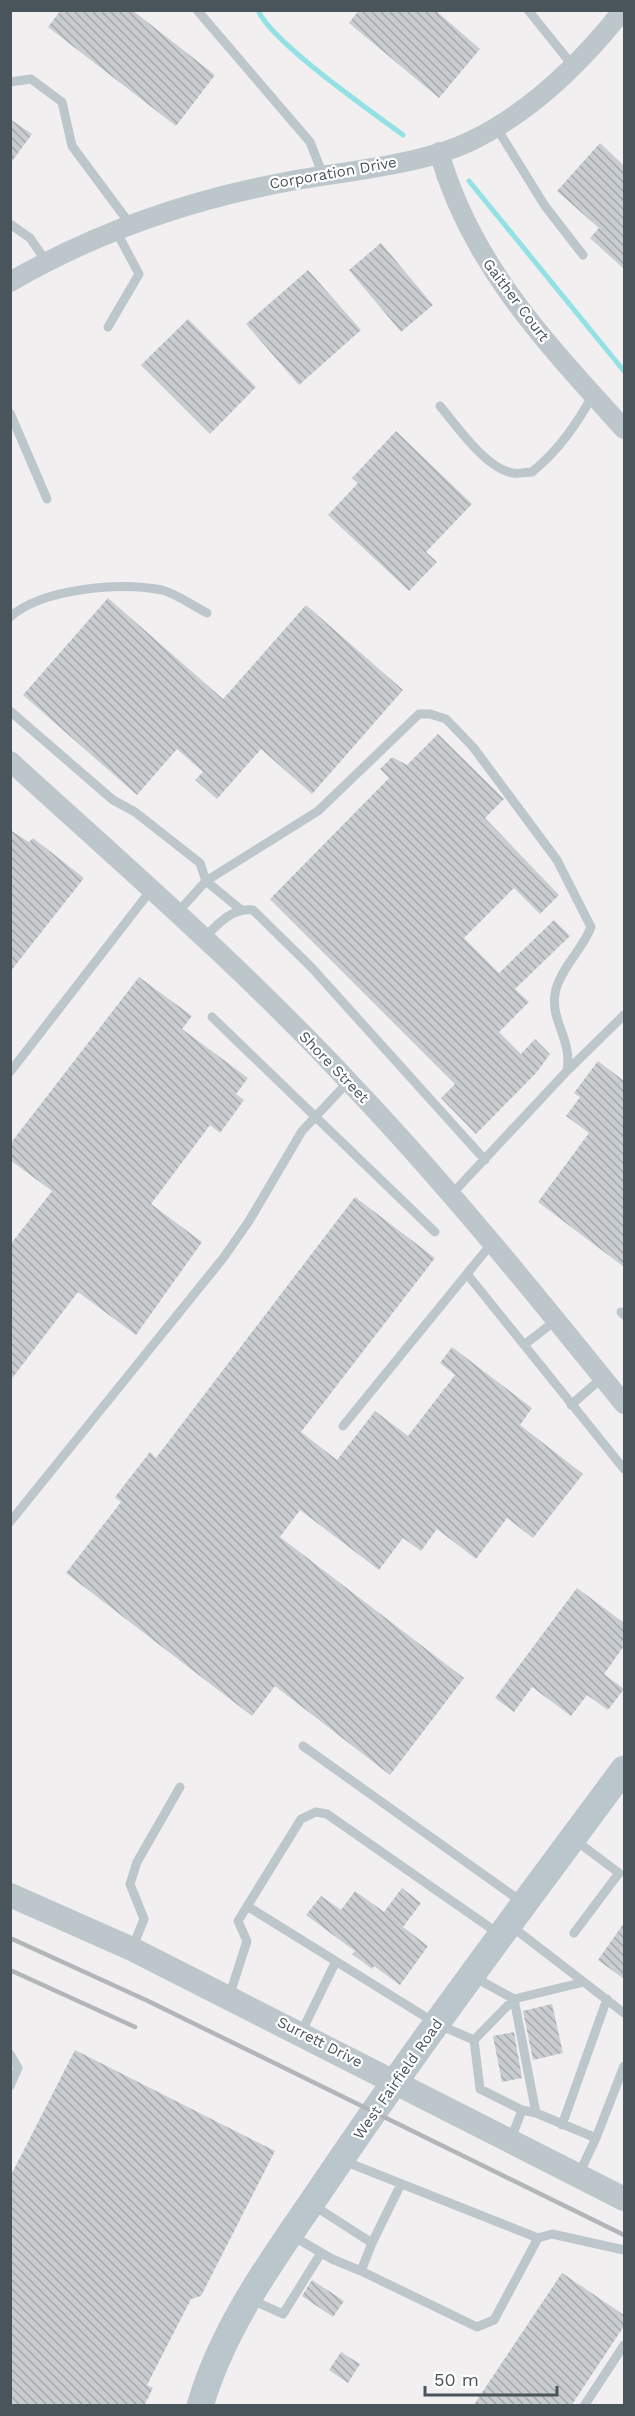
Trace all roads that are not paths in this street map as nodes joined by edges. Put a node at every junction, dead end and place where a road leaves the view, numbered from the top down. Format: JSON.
{"nodes":[{"id":1,"x":197,"y":10,"type":"edge"},
{"id":2,"x":528,"y":10,"type":"edge"},
{"id":3,"x":623,"y":10,"type":"edge"},
{"id":4,"x":573,"y":66,"type":"junction"},
{"id":5,"x":10,"y":82,"type":"edge"},
{"id":6,"x":496,"y":128,"type":"junction"},
{"id":7,"x":439,"y":152,"type":"junction"},
{"id":8,"x":323,"y":175,"type":"junction"},
{"id":9,"x":10,"y":224,"type":"edge"},
{"id":10,"x":123,"y":227,"type":"junction"},
{"id":11,"x":583,"y":255,"type":"dead end"},
{"id":12,"x":46,"y":261,"type":"junction"},
{"id":13,"x":10,"y":282,"type":"edge"},
{"id":14,"x":108,"y":327,"type":"dead end"},
{"id":15,"x":593,"y":395,"type":"junction"},
{"id":16,"x":440,"y":406,"type":"dead end"},
{"id":17,"x":10,"y":413,"type":"edge"},
{"id":18,"x":624,"y":429,"type":"edge"},
{"id":19,"x":47,"y":499,"type":"dead end"},
{"id":20,"x":207,"y":613,"type":"dead end"},
{"id":21,"x":10,"y":618,"type":"edge"},
{"id":22,"x":10,"y":711,"type":"edge"},
{"id":23,"x":10,"y":761,"type":"edge"},
{"id":24,"x":206,"y":881,"type":"junction"},
{"id":25,"x":151,"y":890,"type":"junction"},
{"id":26,"x":240,"y":909,"type":"junction"},
{"id":27,"x":177,"y":913,"type":"junction"},
{"id":28,"x":204,"y":938,"type":"junction"},
{"id":29,"x":624,"y":1015,"type":"edge"},
{"id":30,"x":212,"y":1017,"type":"dead end"},
{"id":31,"x":567,"y":1071,"type":"junction"},
{"id":32,"x":10,"y":1072,"type":"edge"},
{"id":33,"x":349,"y":1081,"type":"junction"},
{"id":34,"x":315,"y":1118,"type":"junction"},
{"id":35,"x":484,"y":1160,"type":"junction"},
{"id":36,"x":451,"y":1195,"type":"junction"},
{"id":37,"x":435,"y":1232,"type":"dead end"},
{"id":38,"x":492,"y":1243,"type":"junction"},
{"id":39,"x":467,"y":1274,"type":"junction"},
{"id":40,"x":556,"y":1320,"type":"junction"},
{"id":41,"x":524,"y":1345,"type":"junction"},
{"id":42,"x":603,"y":1377,"type":"junction"},
{"id":43,"x":624,"y":1404,"type":"edge"},
{"id":44,"x":571,"y":1405,"type":"junction"},
{"id":45,"x":343,"y":1426,"type":"dead end"},
{"id":46,"x":624,"y":1469,"type":"edge"},
{"id":47,"x":10,"y":1522,"type":"edge"},
{"id":48,"x":303,"y":1746,"type":"dead end"},
{"id":49,"x":624,"y":1769,"type":"edge"},
{"id":50,"x":180,"y":1788,"type":"dead end"},
{"id":51,"x":573,"y":1838,"type":"junction"},
{"id":52,"x":622,"y":1869,"type":"edge"},
{"id":53,"x":10,"y":1895,"type":"edge"},
{"id":54,"x":247,"y":1906,"type":"junction"},
{"id":55,"x":512,"y":1921,"type":"junction"},
{"id":56,"x":574,"y":1934,"type":"dead end"},
{"id":57,"x":132,"y":1949,"type":"junction"},
{"id":58,"x":335,"y":1963,"type":"junction"},
{"id":59,"x":472,"y":1976,"type":"junction"},
{"id":60,"x":584,"y":1982,"type":"junction"},
{"id":61,"x":229,"y":1997,"type":"junction"},
{"id":62,"x":514,"y":1999,"type":"junction"},
{"id":63,"x":607,"y":1999,"type":"junction"},
{"id":64,"x":624,"y":2013,"type":"edge"},
{"id":65,"x":437,"y":2024,"type":"junction"},
{"id":66,"x":301,"y":2032,"type":"junction"},
{"id":67,"x":474,"y":2040,"type":"junction"},
{"id":68,"x":10,"y":2054,"type":"edge"},
{"id":69,"x":624,"y":2066,"type":"edge"},
{"id":70,"x":396,"y":2081,"type":"junction"},
{"id":71,"x":10,"y":2086,"type":"edge"},
{"id":72,"x":522,"y":2110,"type":"junction"},
{"id":73,"x":536,"y":2113,"type":"junction"},
{"id":74,"x":562,"y":2125,"type":"junction"},
{"id":75,"x":596,"y":2138,"type":"junction"},
{"id":76,"x":511,"y":2140,"type":"junction"},
{"id":77,"x":341,"y":2160,"type":"junction"},
{"id":78,"x":578,"y":2175,"type":"junction"},
{"id":79,"x":401,"y":2184,"type":"junction"},
{"id":80,"x":624,"y":2199,"type":"edge"},
{"id":81,"x":311,"y":2204,"type":"junction"},
{"id":82,"x":291,"y":2235,"type":"junction"},
{"id":83,"x":538,"y":2238,"type":"junction"},
{"id":84,"x":372,"y":2243,"type":"junction"},
{"id":85,"x":624,"y":2250,"type":"edge"},
{"id":86,"x":321,"y":2253,"type":"junction"},
{"id":87,"x":361,"y":2271,"type":"junction"},
{"id":88,"x":248,"y":2298,"type":"junction"},
{"id":89,"x":624,"y":2345,"type":"edge"},
{"id":90,"x":200,"y":2406,"type":"edge"},
{"id":91,"x":584,"y":2406,"type":"edge"}],
"edges":[{"from":1,"to":8,"type":"lane"},
{"from":2,"to":4,"type":"lane"},
{"from":3,"to":4,"type":"street","name":"Corporation Drive"},
{"from":4,"to":6,"type":"street","name":"Corporation Drive"},
{"from":5,"to":10,"type":"lane"},
{"from":6,"to":7,"type":"street","name":"Corporation Drive"},
{"from":6,"to":11,"type":"lane"},
{"from":7,"to":8,"type":"street","name":"Corporation Drive"},
{"from":7,"to":15,"type":"street","name":"Gaither Court"},
{"from":8,"to":10,"type":"street","name":"Corporation Drive"},
{"from":9,"to":12,"type":"lane"},
{"from":10,"to":12,"type":"street","name":"Corporation Drive"},
{"from":10,"to":14,"type":"lane"},
{"from":12,"to":13,"type":"street","name":"Corporation Drive"},
{"from":15,"to":16,"type":"lane"},
{"from":15,"to":18,"type":"street","name":"Gaither Court"},
{"from":17,"to":19,"type":"lane"},
{"from":20,"to":21,"type":"lane"},
{"from":22,"to":24,"type":"lane"},
{"from":23,"to":25,"type":"street","name":"Shore Street"},
{"from":24,"to":26,"type":"lane"},
{"from":24,"to":27,"type":"lane"},
{"from":24,"to":31,"type":"lane"},
{"from":25,"to":27,"type":"street","name":"Shore Street"},
{"from":25,"to":32,"type":"lane"},
{"from":26,"to":28,"type":"lane"},
{"from":26,"to":35,"type":"lane"},
{"from":27,"to":28,"type":"street","name":"Shore Street"},
{"from":28,"to":33,"type":"street","name":"Shore Street"},
{"from":29,"to":31,"type":"lane"},
{"from":30,"to":34,"type":"lane"},
{"from":31,"to":35,"type":"lane"},
{"from":33,"to":34,"type":"lane"},
{"from":33,"to":36,"type":"street","name":"Shore Street"},
{"from":34,"to":37,"type":"lane"},
{"from":34,"to":47,"type":"lane"},
{"from":35,"to":36,"type":"lane"},
{"from":36,"to":38,"type":"street","name":"Shore Street"},
{"from":38,"to":39,"type":"lane"},
{"from":38,"to":40,"type":"street","name":"Shore Street"},
{"from":39,"to":41,"type":"lane"},
{"from":39,"to":45,"type":"lane"},
{"from":40,"to":41,"type":"lane"},
{"from":40,"to":42,"type":"street","name":"Shore Street"},
{"from":41,"to":44,"type":"lane"},
{"from":42,"to":43,"type":"street","name":"Shore Street"},
{"from":42,"to":44,"type":"lane"},
{"from":44,"to":46,"type":"lane"},
{"from":48,"to":55,"type":"lane"},
{"from":49,"to":51,"type":"main road","name":"West Fairfield Road"},
{"from":50,"to":57,"type":"lane"},
{"from":51,"to":52,"type":"lane"},
{"from":51,"to":55,"type":"main road","name":"West Fairfield Road"},
{"from":52,"to":56,"type":"lane"},
{"from":53,"to":57,"type":"street","name":"Surrett Drive"},
{"from":54,"to":55,"type":"lane"},
{"from":54,"to":58,"type":"lane"},
{"from":54,"to":61,"type":"lane"},
{"from":55,"to":59,"type":"main road","name":"West Fairfield Road"},
{"from":55,"to":60,"type":"lane"},
{"from":57,"to":61,"type":"street","name":"Surrett Drive"},
{"from":58,"to":65,"type":"lane"},
{"from":58,"to":66,"type":"lane"},
{"from":59,"to":62,"type":"lane"},
{"from":59,"to":65,"type":"main road","name":"West Fairfield Road"},
{"from":60,"to":62,"type":"lane"},
{"from":60,"to":63,"type":"lane"},
{"from":61,"to":66,"type":"street","name":"Surrett Drive"},
{"from":62,"to":67,"type":"lane"},
{"from":62,"to":73,"type":"lane"},
{"from":63,"to":64,"type":"lane"},
{"from":63,"to":74,"type":"lane"},
{"from":65,"to":67,"type":"lane"},
{"from":65,"to":70,"type":"main road","name":"West Fairfield Road"},
{"from":66,"to":70,"type":"street","name":"Surrett Drive"},
{"from":67,"to":72,"type":"lane"},
{"from":68,"to":71,"type":"lane"},
{"from":69,"to":75,"type":"lane"},
{"from":70,"to":76,"type":"street","name":"Surrett Drive"},
{"from":70,"to":77,"type":"main road","name":"West Fairfield Road"},
{"from":72,"to":73,"type":"lane"},
{"from":72,"to":76,"type":"lane"},
{"from":73,"to":74,"type":"lane"},
{"from":74,"to":75,"type":"lane"},
{"from":75,"to":78,"type":"lane"},
{"from":76,"to":78,"type":"street","name":"Surrett Drive"},
{"from":77,"to":79,"type":"lane"},
{"from":77,"to":81,"type":"main road","name":"West Fairfield Road"},
{"from":78,"to":80,"type":"street","name":"Surrett Drive"},
{"from":79,"to":83,"type":"lane"},
{"from":79,"to":84,"type":"lane"},
{"from":81,"to":82,"type":"main road","name":"West Fairfield Road"},
{"from":81,"to":84,"type":"lane"},
{"from":82,"to":86,"type":"lane"},
{"from":82,"to":88,"type":"main road","name":"West Fairfield Road"},
{"from":83,"to":85,"type":"lane"},
{"from":83,"to":87,"type":"lane"},
{"from":84,"to":87,"type":"lane"},
{"from":86,"to":87,"type":"lane"},
{"from":86,"to":88,"type":"lane"},
{"from":88,"to":90,"type":"main road","name":"West Fairfield Road"},
{"from":89,"to":91,"type":"lane"}]}
